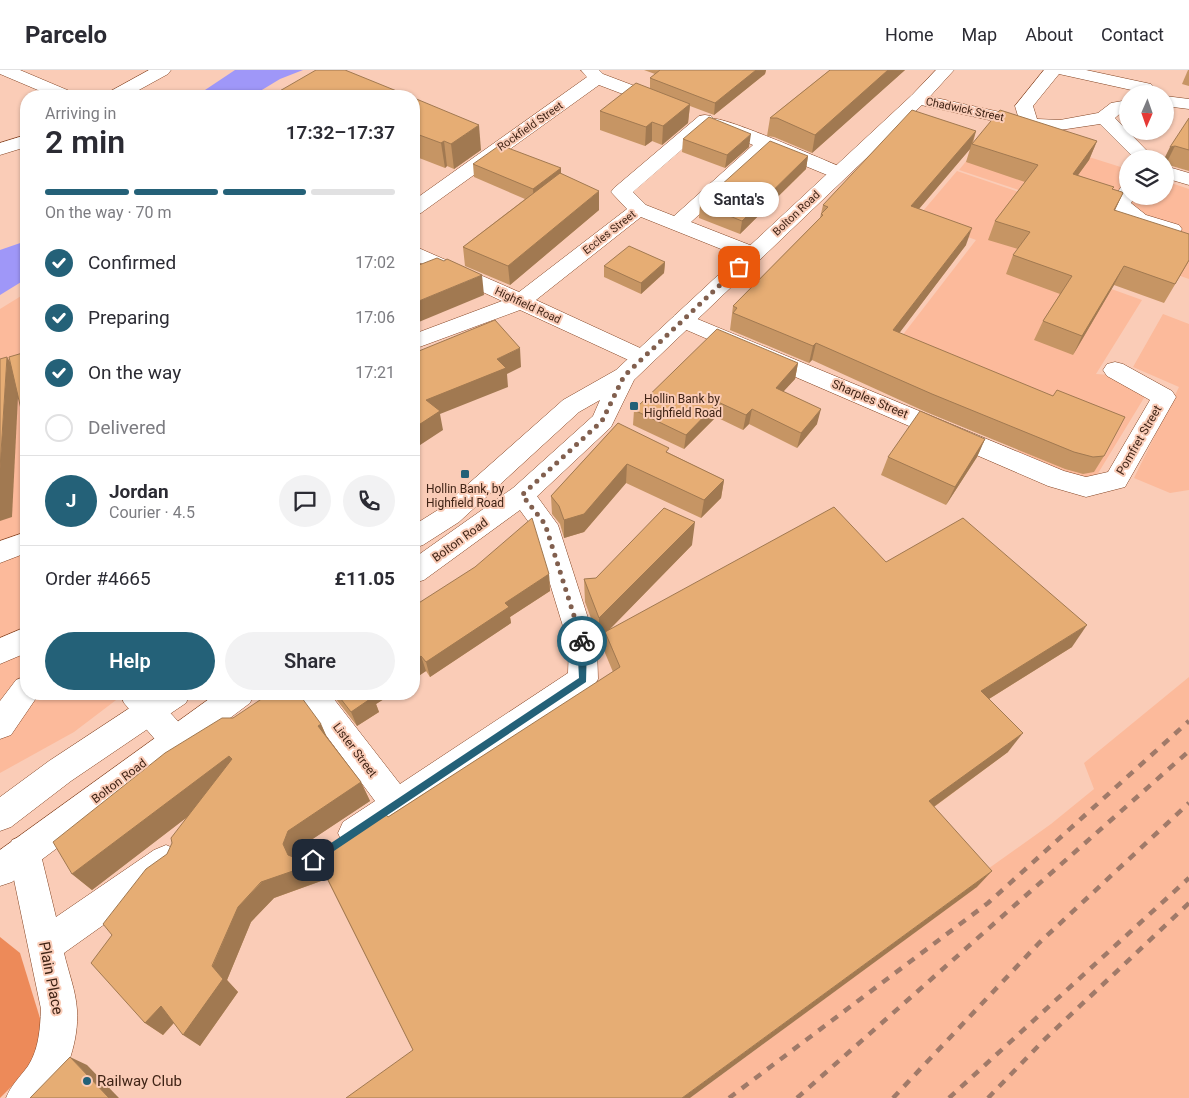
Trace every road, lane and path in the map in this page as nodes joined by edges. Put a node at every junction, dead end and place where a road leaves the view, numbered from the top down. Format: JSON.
{"nodes":[{"id":1,"x":4,"y":70,"type":"edge"},
{"id":2,"x":162,"y":70,"type":"edge"},
{"id":3,"x":945,"y":70,"type":"edge"},
{"id":4,"x":1054,"y":70,"type":"edge"},
{"id":5,"x":1062,"y":70,"type":"edge"},
{"id":6,"x":1153,"y":70,"type":"edge"},
{"id":7,"x":594,"y":74,"type":"edge"},
{"id":8,"x":1123,"y":85,"type":"edge"},
{"id":9,"x":1147,"y":85,"type":"edge"},
{"id":10,"x":52,"y":90,"type":"edge"},
{"id":11,"x":126,"y":90,"type":"edge"},
{"id":12,"x":918,"y":99,"type":"junction"},
{"id":13,"x":1174,"y":102,"type":"edge"},
{"id":14,"x":1189,"y":104,"type":"edge"},
{"id":15,"x":1119,"y":107,"type":"edge"},
{"id":16,"x":690,"y":114,"type":"junction"},
{"id":17,"x":1104,"y":118,"type":"junction"},
{"id":18,"x":1030,"y":124,"type":"junction"},
{"id":19,"x":20,"y":143,"type":"edge"},
{"id":20,"x":767,"y":143,"type":"junction"},
{"id":21,"x":0,"y":149,"type":"edge"},
{"id":22,"x":1137,"y":150,"type":"edge"},
{"id":23,"x":839,"y":172,"type":"junction"},
{"id":24,"x":1174,"y":175,"type":"edge"},
{"id":25,"x":1189,"y":179,"type":"edge"},
{"id":26,"x":420,"y":204,"type":"edge"},
{"id":27,"x":1121,"y":205,"type":"edge"},
{"id":28,"x":639,"y":209,"type":"junction"},
{"id":29,"x":678,"y":223,"type":"junction"},
{"id":30,"x":1179,"y":231,"type":"edge"},
{"id":31,"x":753,"y":254,"type":"junction"},
{"id":32,"x":420,"y":255,"type":"edge"},
{"id":33,"x":520,"y":302,"type":"junction"},
{"id":34,"x":683,"y":320,"type":"junction"},
{"id":35,"x":420,"y":340,"type":"edge"},
{"id":36,"x":643,"y":358,"type":"junction"},
{"id":37,"x":1115,"y":370,"type":"dead end"},
{"id":38,"x":624,"y":376,"type":"junction"},
{"id":39,"x":1057,"y":479,"type":"joint"},
{"id":40,"x":522,"y":495,"type":"junction"},
{"id":41,"x":420,"y":534,"type":"edge"},
{"id":42,"x":20,"y":544,"type":"edge"},
{"id":43,"x":0,"y":552,"type":"edge"},
{"id":44,"x":420,"y":568,"type":"edge"},
{"id":45,"x":20,"y":642,"type":"edge"},
{"id":46,"x":0,"y":652,"type":"edge"},
{"id":47,"x":20,"y":697,"type":"edge"},
{"id":48,"x":232,"y":700,"type":"edge"},
{"id":49,"x":318,"y":700,"type":"edge"},
{"id":50,"x":142,"y":702,"type":"edge"},
{"id":51,"x":0,"y":725,"type":"edge"},
{"id":52,"x":175,"y":740,"type":"junction"},
{"id":53,"x":397,"y":805,"type":"junction"},
{"id":54,"x":0,"y":816,"type":"edge"},
{"id":55,"x":328,"y":850,"type":"edge"},
{"id":56,"x":169,"y":859,"type":"edge"},
{"id":57,"x":12,"y":860,"type":"edge"},
{"id":58,"x":44,"y":946,"type":"junction"},
{"id":59,"x":25,"y":1098,"type":"edge"}],
"edges":[{"from":1,"to":10,"type":"main road"},
{"from":2,"to":11,"type":"main road"},
{"from":3,"to":12,"type":"main road","name":"Bolton Road"},
{"from":4,"to":18,"type":"main road"},
{"from":5,"to":8,"type":"main road"},
{"from":6,"to":9,"type":"main road"},
{"from":7,"to":16,"type":"main road"},
{"from":7,"to":26,"type":"main road","name":"Rockfield Street"},
{"from":12,"to":18,"type":"main road","name":"Chadwick Street"},
{"from":12,"to":23,"type":"main road","name":"Bolton Road"},
{"from":13,"to":14,"type":"main road"},
{"from":15,"to":17,"type":"main road","name":"Chadwick Street"},
{"from":16,"to":20,"type":"main road"},
{"from":16,"to":28,"type":"main road","name":"Eccles Street"},
{"from":17,"to":18,"type":"main road","name":"Chadwick Street"},
{"from":17,"to":22,"type":"main road"},
{"from":19,"to":21,"type":"main road"},
{"from":20,"to":23,"type":"main road"},
{"from":20,"to":29,"type":"main road"},
{"from":23,"to":31,"type":"main road","name":"Bolton Road"},
{"from":24,"to":25,"type":"main road"},
{"from":27,"to":30,"type":"main road"},
{"from":28,"to":29,"type":"main road"},
{"from":28,"to":33,"type":"main road","name":"Eccles Street"},
{"from":29,"to":31,"type":"main road"},
{"from":31,"to":34,"type":"main road","name":"Bolton Road"},
{"from":32,"to":33,"type":"main road","name":"Highfield Road"},
{"from":33,"to":35,"type":"main road","name":"Eccles Street"},
{"from":33,"to":36,"type":"main road","name":"Highfield Road"},
{"from":34,"to":36,"type":"main road","name":"Bolton Road"},
{"from":34,"to":39,"type":"main road","name":"Sharples Street"},
{"from":36,"to":38,"type":"main road","name":"Bolton Road"},
{"from":37,"to":39,"type":"main road","name":"Pomfret Street"},
{"from":38,"to":40,"type":"main road","name":"Bolton Road"},
{"from":38,"to":41,"type":"main road","name":"Bolton Road"},
{"from":40,"to":44,"type":"main road","name":"Bolton Road"},
{"from":40,"to":53,"type":"main road"},
{"from":42,"to":43,"type":"main road"},
{"from":45,"to":46,"type":"main road"},
{"from":47,"to":51,"type":"main road"},
{"from":48,"to":52,"type":"main road","name":"Bolton Road"},
{"from":49,"to":53,"type":"main road","name":"Lister Street"},
{"from":50,"to":52,"type":"main road"},
{"from":50,"to":54,"type":"main road"},
{"from":52,"to":57,"type":"main road","name":"Bolton Road"},
{"from":53,"to":55,"type":"main road"},
{"from":56,"to":58,"type":"main road"},
{"from":57,"to":58,"type":"main road","name":"Plain Place"},
{"from":58,"to":59,"type":"main road","name":"Plain Place"}]}
